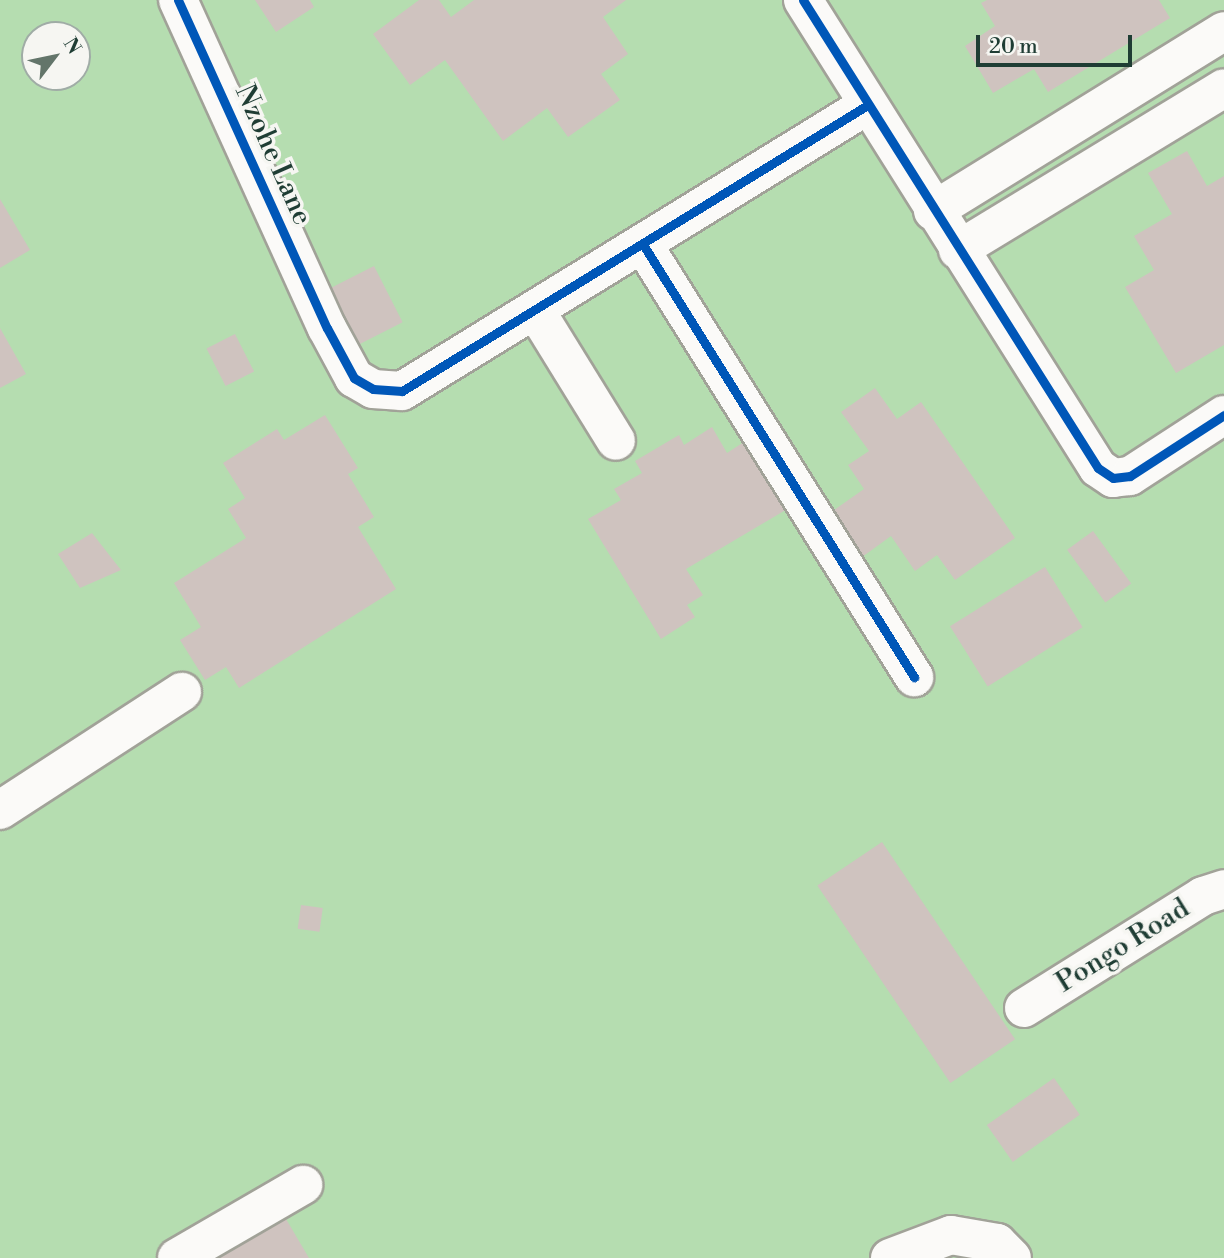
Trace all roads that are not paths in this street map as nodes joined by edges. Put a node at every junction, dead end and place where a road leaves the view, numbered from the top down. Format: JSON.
{"nodes":[{"id":1,"x":178,"y":0,"type":"edge"},
{"id":2,"x":803,"y":0,"type":"edge"},
{"id":3,"x":1224,"y":31,"type":"edge"},
{"id":4,"x":1224,"y":88,"type":"edge"},
{"id":5,"x":866,"y":106,"type":"junction"},
{"id":6,"x":933,"y":211,"type":"junction"},
{"id":7,"x":644,"y":246,"type":"junction"},
{"id":8,"x":958,"y":250,"type":"junction"},
{"id":9,"x":537,"y":313,"type":"junction"},
{"id":10,"x":1224,"y":415,"type":"edge"},
{"id":11,"x":616,"y":441,"type":"dead end"},
{"id":12,"x":914,"y":677,"type":"dead end"},
{"id":13,"x":182,"y":692,"type":"dead end"},
{"id":14,"x":0,"y":810,"type":"edge"},
{"id":15,"x":1224,"y":889,"type":"edge"},
{"id":16,"x":1024,"y":1008,"type":"dead end"},
{"id":17,"x":303,"y":1185,"type":"dead end"},
{"id":18,"x":177,"y":1258,"type":"edge"},
{"id":19,"x":890,"y":1258,"type":"edge"},
{"id":20,"x":1012,"y":1258,"type":"edge"}],
"edges":[{"from":1,"to":9,"type":"street","name":"Nzohe Lane"},
{"from":2,"to":5,"type":"street"},
{"from":3,"to":6,"type":"street"},
{"from":4,"to":8,"type":"street"},
{"from":5,"to":6,"type":"street"},
{"from":5,"to":7,"type":"street","name":"Nzohe Lane"},
{"from":6,"to":8,"type":"street"},
{"from":7,"to":9,"type":"street","name":"Nzohe Lane"},
{"from":7,"to":12,"type":"street"},
{"from":8,"to":10,"type":"street"},
{"from":9,"to":11,"type":"street"},
{"from":13,"to":14,"type":"street"},
{"from":15,"to":16,"type":"street","name":"Pongo Road"},
{"from":17,"to":18,"type":"street"},
{"from":19,"to":20,"type":"street"}]}
